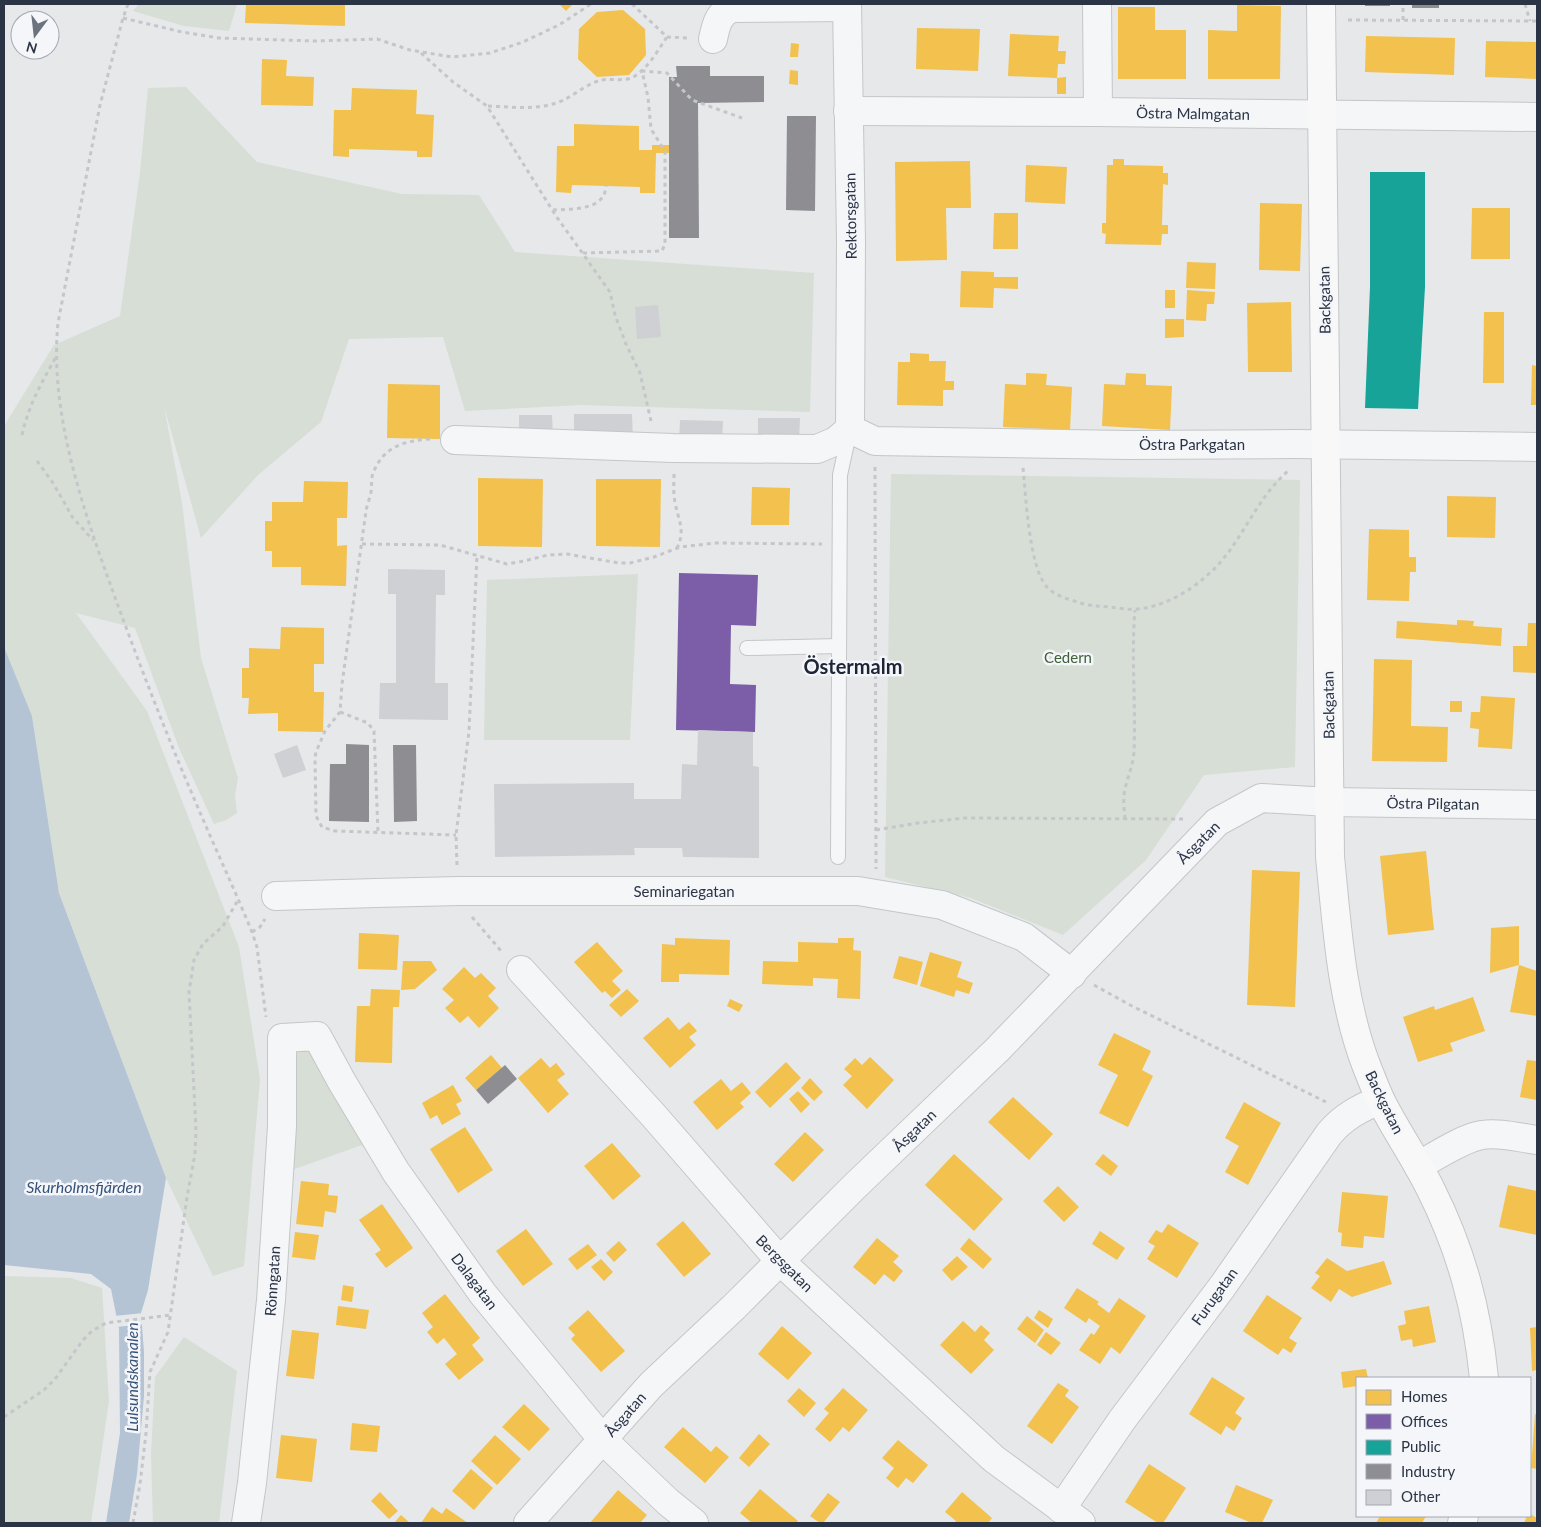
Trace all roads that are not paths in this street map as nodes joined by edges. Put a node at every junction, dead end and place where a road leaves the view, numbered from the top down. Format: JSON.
{"nodes":[{"id":1,"x":1097,"y":4,"type":"edge"},
{"id":2,"x":1321,"y":4,"type":"edge"},
{"id":3,"x":847,"y":5,"type":"edge"},
{"id":4,"x":713,"y":39,"type":"road end"},
{"id":5,"x":848,"y":111,"type":"junction"},
{"id":6,"x":1098,"y":112,"type":"junction"},
{"id":7,"x":1322,"y":115,"type":"junction"},
{"id":8,"x":1537,"y":117,"type":"edge"},
{"id":9,"x":850,"y":429,"type":"junction"},
{"id":10,"x":455,"y":440,"type":"road end"},
{"id":11,"x":1326,"y":444,"type":"junction"},
{"id":12,"x":1537,"y":447,"type":"edge"},
{"id":13,"x":839,"y":646,"type":"junction"},
{"id":14,"x":747,"y":648,"type":"dead end"},
{"id":15,"x":1330,"y":802,"type":"junction"},
{"id":16,"x":1537,"y":805,"type":"edge"},
{"id":17,"x":838,"y":857,"type":"dead end"},
{"id":18,"x":276,"y":896,"type":"dead end"},
{"id":19,"x":520,"y":970,"type":"road end"},
{"id":20,"x":1080,"y":978,"type":"junction"},
{"id":21,"x":274,"y":1029,"type":"joint"},
{"id":22,"x":1380,"y":1100,"type":"junction"},
{"id":23,"x":1537,"y":1140,"type":"edge"},
{"id":24,"x":1418,"y":1166,"type":"junction"},
{"id":25,"x":780,"y":1261,"type":"junction"},
{"id":26,"x":1484,"y":1377,"type":"edge"},
{"id":27,"x":603,"y":1440,"type":"junction"},
{"id":28,"x":1071,"y":1516,"type":"edge"},
{"id":29,"x":246,"y":1523,"type":"edge"},
{"id":30,"x":528,"y":1523,"type":"edge"},
{"id":31,"x":694,"y":1523,"type":"edge"}],
"edges":[{"from":1,"to":6,"type":"street"},
{"from":2,"to":7,"type":"street","name":"Backgatan"},
{"from":3,"to":4,"type":"street"},
{"from":3,"to":5,"type":"street","name":"Rektorsgatan"},
{"from":5,"to":6,"type":"street","name":"Östra Malmgatan"},
{"from":5,"to":9,"type":"street","name":"Rektorsgatan"},
{"from":6,"to":7,"type":"street","name":"Östra Malmgatan"},
{"from":7,"to":8,"type":"street","name":"Östra Malmgatan"},
{"from":7,"to":11,"type":"street","name":"Backgatan"},
{"from":9,"to":10,"type":"street"},
{"from":9,"to":11,"type":"street","name":"Östra Parkgatan"},
{"from":9,"to":13,"type":"lane"},
{"from":11,"to":12,"type":"street","name":"Östra Parkgatan"},
{"from":11,"to":15,"type":"street","name":"Backgatan"},
{"from":13,"to":14,"type":"lane"},
{"from":13,"to":17,"type":"lane"},
{"from":15,"to":16,"type":"street","name":"Östra Pilgatan"},
{"from":15,"to":20,"type":"street","name":"Åsgatan"},
{"from":15,"to":22,"type":"street","name":"Backgatan"},
{"from":18,"to":20,"type":"street","name":"Seminariegatan"},
{"from":19,"to":25,"type":"street","name":"Bergsgatan"},
{"from":20,"to":25,"type":"street","name":"Åsgatan"},
{"from":21,"to":27,"type":"street","name":"Dalagatan"},
{"from":21,"to":29,"type":"street","name":"Rönngatan"},
{"from":22,"to":24,"type":"street","name":"Backgatan"},
{"from":22,"to":28,"type":"street","name":"Furugatan"},
{"from":23,"to":24,"type":"street"},
{"from":24,"to":26,"type":"street","name":"Backgatan"},
{"from":25,"to":27,"type":"street","name":"Åsgatan"},
{"from":25,"to":28,"type":"street","name":"Bergsgatan"},
{"from":27,"to":30,"type":"street","name":"Åsgatan"},
{"from":27,"to":31,"type":"street","name":"Dalagatan"}]}
